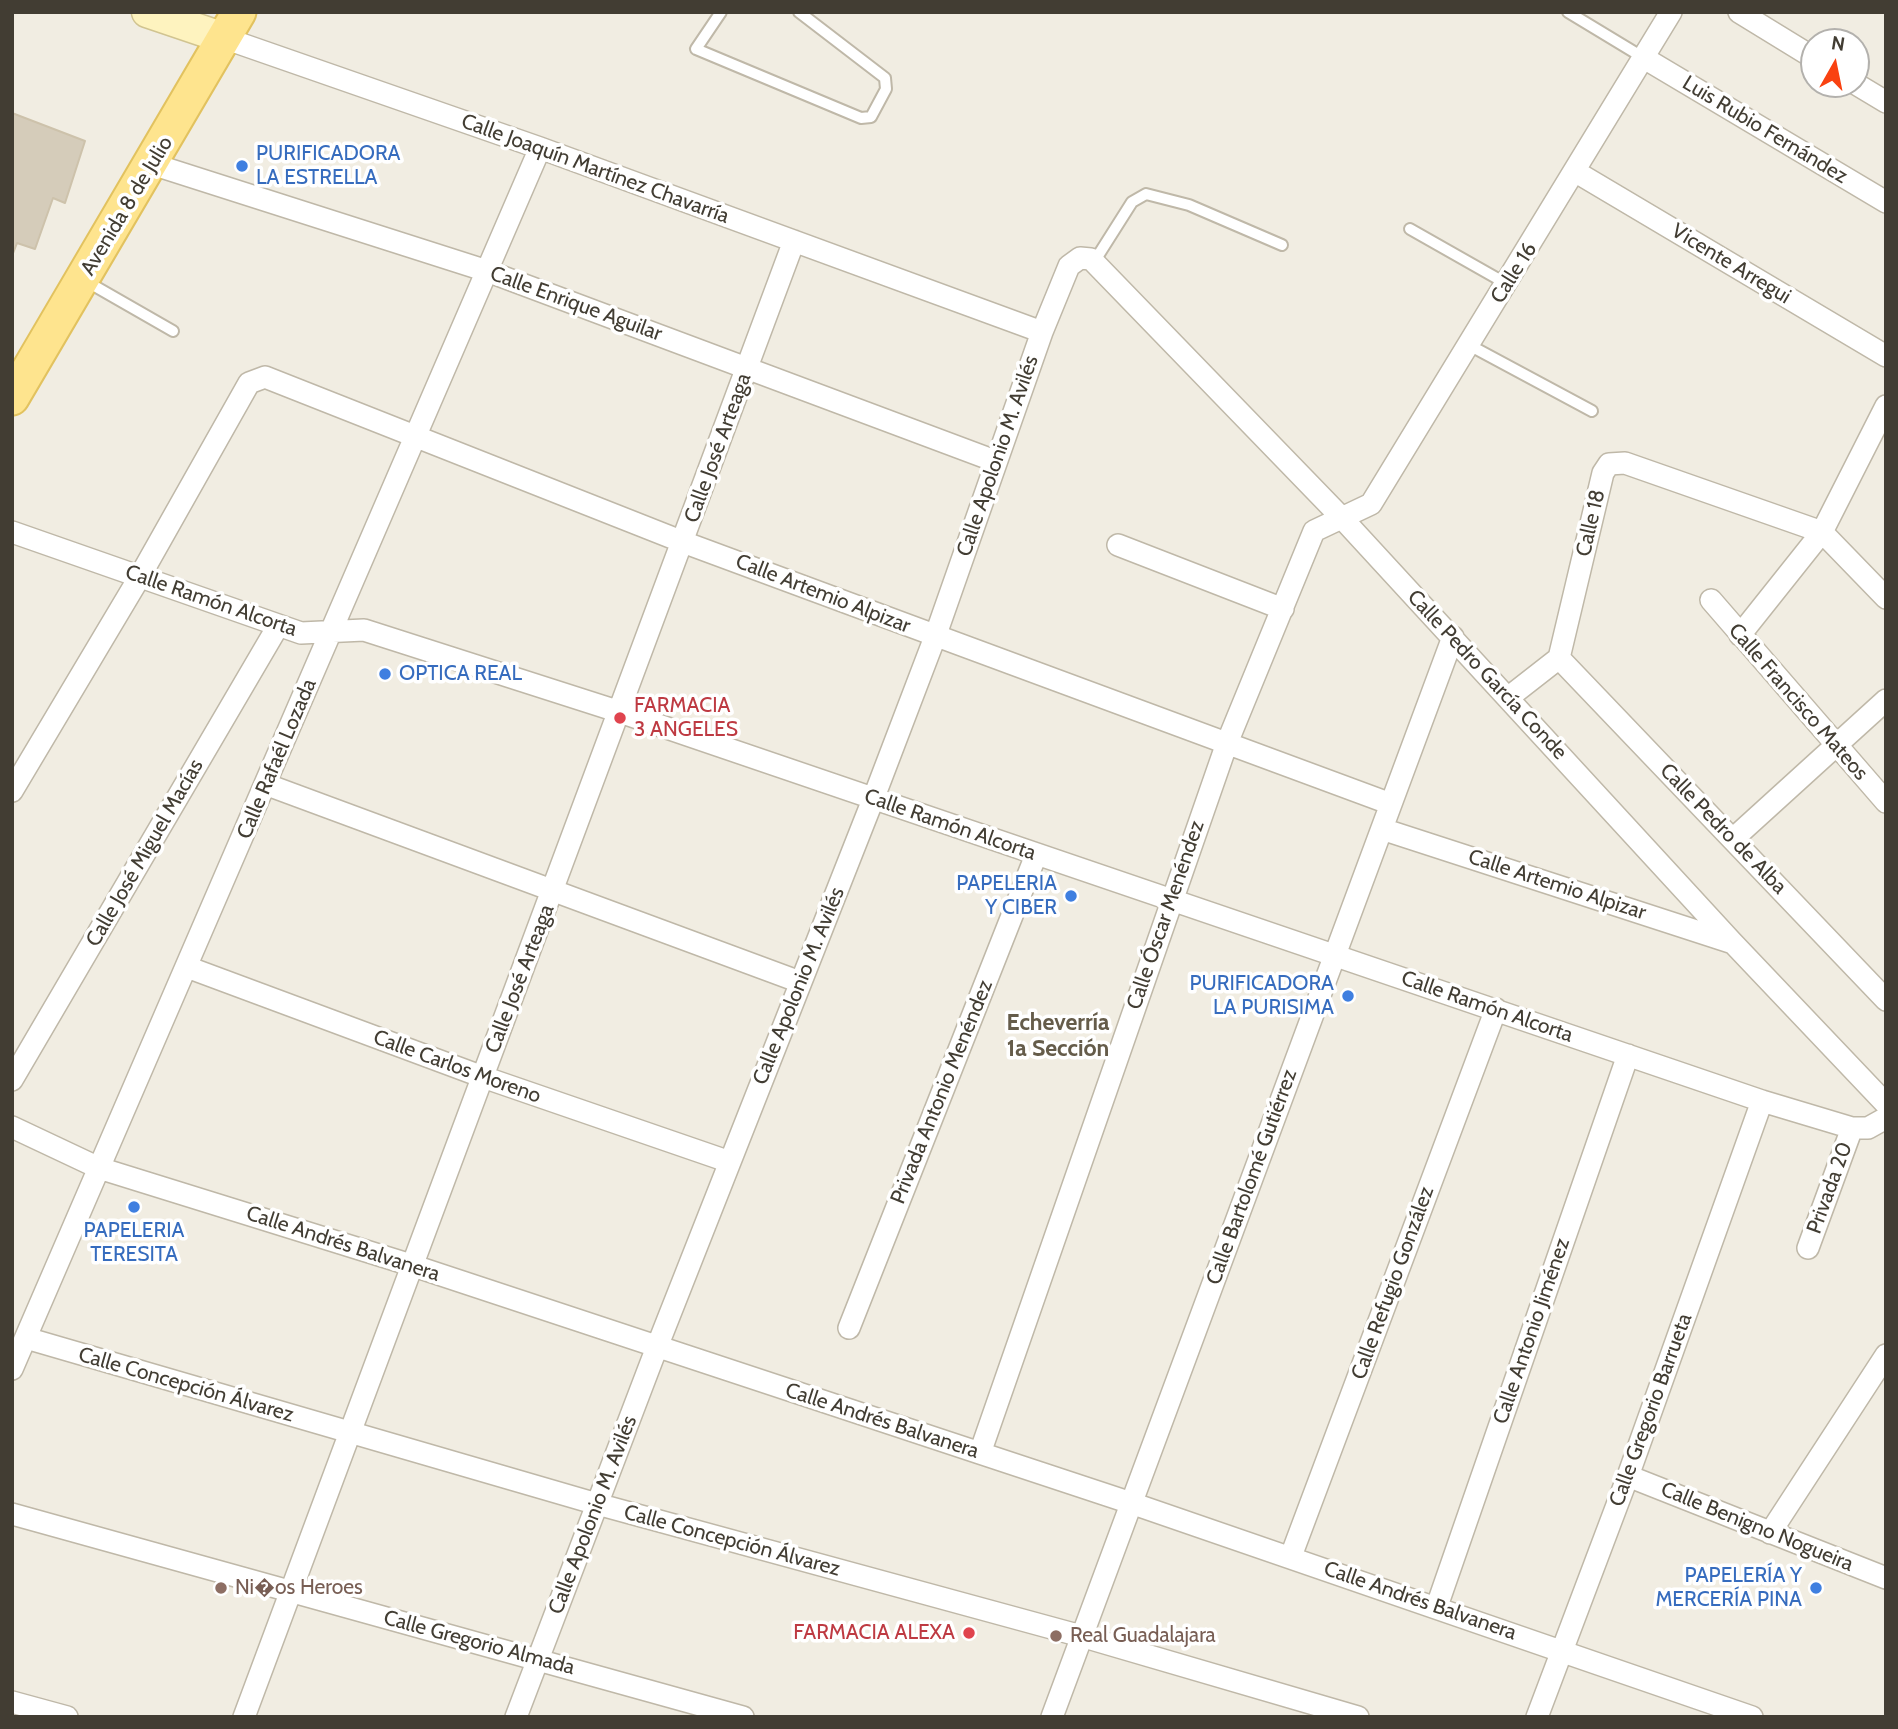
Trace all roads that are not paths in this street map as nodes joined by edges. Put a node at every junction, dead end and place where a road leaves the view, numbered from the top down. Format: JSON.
{"nodes":[{"id":1,"x":147,"y":12,"type":"edge"},
{"id":2,"x":721,"y":12,"type":"edge"},
{"id":3,"x":799,"y":12,"type":"edge"},
{"id":4,"x":1568,"y":12,"type":"edge"},
{"id":5,"x":1671,"y":12,"type":"edge"},
{"id":6,"x":1739,"y":12,"type":"edge"},
{"id":7,"x":232,"y":25,"type":"edge"},
{"id":8,"x":1800,"y":49,"type":"edge"},
{"id":9,"x":1644,"y":58,"type":"junction"},
{"id":10,"x":1870,"y":92,"type":"edge"},
{"id":11,"x":1886,"y":102,"type":"edge"},
{"id":12,"x":540,"y":148,"type":"junction"},
{"id":13,"x":152,"y":164,"type":"junction"},
{"id":14,"x":1576,"y":172,"type":"junction"},
{"id":15,"x":1886,"y":202,"type":"edge"},
{"id":16,"x":1410,"y":229,"type":"dead end"},
{"id":17,"x":794,"y":241,"type":"junction"},
{"id":18,"x":1282,"y":245,"type":"dead end"},
{"id":19,"x":1087,"y":260,"type":"junction"},
{"id":20,"x":487,"y":271,"type":"junction"},
{"id":21,"x":83,"y":279,"type":"junction"},
{"id":22,"x":1507,"y":284,"type":"junction"},
{"id":23,"x":173,"y":331,"type":"dead end"},
{"id":24,"x":1042,"y":332,"type":"junction"},
{"id":25,"x":1469,"y":345,"type":"junction"},
{"id":26,"x":1886,"y":356,"type":"edge"},
{"id":27,"x":748,"y":368,"type":"junction"},
{"id":28,"x":12,"y":398,"type":"edge"},
{"id":29,"x":1886,"y":406,"type":"edge"},
{"id":30,"x":1592,"y":411,"type":"dead end"},
{"id":31,"x":415,"y":437,"type":"junction"},
{"id":32,"x":995,"y":461,"type":"junction"},
{"id":33,"x":1341,"y":517,"type":"junction"},
{"id":34,"x":12,"y":532,"type":"edge"},
{"id":35,"x":1822,"y":532,"type":"junction"},
{"id":36,"x":683,"y":542,"type":"junction"},
{"id":37,"x":1118,"y":545,"type":"dead end"},
{"id":38,"x":139,"y":578,"type":"junction"},
{"id":39,"x":1886,"y":598,"type":"edge"},
{"id":40,"x":1710,"y":600,"type":"dead end"},
{"id":41,"x":1283,"y":609,"type":"junction"},
{"id":42,"x":278,"y":626,"type":"junction"},
{"id":43,"x":332,"y":629,"type":"junction"},
{"id":44,"x":1740,"y":635,"type":"junction"},
{"id":45,"x":935,"y":636,"type":"junction"},
{"id":46,"x":1453,"y":637,"type":"junction"},
{"id":47,"x":1559,"y":658,"type":"junction"},
{"id":48,"x":1508,"y":697,"type":"junction"},
{"id":49,"x":1886,"y":700,"type":"edge"},
{"id":50,"x":620,"y":712,"type":"junction"},
{"id":51,"x":1227,"y":743,"type":"junction"},
{"id":52,"x":1836,"y":745,"type":"junction"},
{"id":53,"x":265,"y":785,"type":"junction"},
{"id":54,"x":12,"y":791,"type":"edge"},
{"id":55,"x":874,"y":797,"type":"junction"},
{"id":56,"x":1886,"y":803,"type":"edge"},
{"id":57,"x":1391,"y":804,"type":"junction"},
{"id":58,"x":1382,"y":829,"type":"junction"},
{"id":59,"x":1732,"y":839,"type":"junction"},
{"id":60,"x":1035,"y":855,"type":"junction"},
{"id":61,"x":553,"y":890,"type":"junction"},
{"id":62,"x":1171,"y":900,"type":"junction"},
{"id":63,"x":1731,"y":942,"type":"junction"},
{"id":64,"x":1335,"y":956,"type":"junction"},
{"id":65,"x":187,"y":967,"type":"junction"},
{"id":66,"x":800,"y":982,"type":"junction"},
{"id":67,"x":1886,"y":1000,"type":"edge"},
{"id":68,"x":1496,"y":1009,"type":"junction"},
{"id":69,"x":1628,"y":1055,"type":"junction"},
{"id":70,"x":482,"y":1077,"type":"junction"},
{"id":71,"x":12,"y":1080,"type":"edge"},
{"id":72,"x":1762,"y":1101,"type":"junction"},
{"id":73,"x":1886,"y":1104,"type":"edge"},
{"id":74,"x":1886,"y":1118,"type":"edge"},
{"id":75,"x":12,"y":1127,"type":"edge"},
{"id":76,"x":1852,"y":1128,"type":"junction"},
{"id":77,"x":730,"y":1162,"type":"junction"},
{"id":78,"x":99,"y":1168,"type":"junction"},
{"id":79,"x":1808,"y":1248,"type":"dead end"},
{"id":80,"x":411,"y":1265,"type":"junction"},
{"id":81,"x":849,"y":1328,"type":"dead end"},
{"id":82,"x":26,"y":1338,"type":"junction"},
{"id":83,"x":657,"y":1347,"type":"junction"},
{"id":84,"x":1886,"y":1355,"type":"edge"},
{"id":85,"x":12,"y":1369,"type":"edge"},
{"id":86,"x":350,"y":1432,"type":"junction"},
{"id":87,"x":980,"y":1453,"type":"junction"},
{"id":88,"x":1628,"y":1476,"type":"junction"},
{"id":89,"x":1131,"y":1503,"type":"junction"},
{"id":90,"x":597,"y":1504,"type":"junction"},
{"id":91,"x":12,"y":1514,"type":"edge"},
{"id":92,"x":1770,"y":1532,"type":"junction"},
{"id":93,"x":1291,"y":1556,"type":"junction"},
{"id":94,"x":1886,"y":1578,"type":"edge"},
{"id":95,"x":290,"y":1591,"type":"junction"},
{"id":96,"x":1437,"y":1606,"type":"junction"},
{"id":97,"x":1081,"y":1636,"type":"junction"},
{"id":98,"x":1560,"y":1650,"type":"junction"},
{"id":99,"x":538,"y":1660,"type":"junction"},
{"id":100,"x":12,"y":1702,"type":"edge"},
{"id":101,"x":67,"y":1717,"type":"edge"},
{"id":102,"x":244,"y":1717,"type":"edge"},
{"id":103,"x":516,"y":1717,"type":"edge"},
{"id":104,"x":743,"y":1717,"type":"edge"},
{"id":105,"x":1052,"y":1717,"type":"edge"},
{"id":106,"x":1358,"y":1717,"type":"edge"},
{"id":107,"x":1537,"y":1717,"type":"edge"},
{"id":108,"x":1752,"y":1717,"type":"edge"}],
"edges":[{"from":1,"to":7,"type":"street","name":"Calle Joaquín Martínez Chavarría"},
{"from":2,"to":3,"type":"lane"},
{"from":4,"to":9,"type":"lane"},
{"from":5,"to":9,"type":"street","name":"Calle 16"},
{"from":6,"to":8,"type":"street"},
{"from":7,"to":12,"type":"street","name":"Calle Joaquín Martínez Chavarría"},
{"from":7,"to":13,"type":"main road","name":"Avenida 8 de Julio"},
{"from":9,"to":14,"type":"street","name":"Calle 16"},
{"from":9,"to":15,"type":"street","name":"Luis Rubio Fernández"},
{"from":10,"to":11,"type":"street"},
{"from":12,"to":17,"type":"street","name":"Calle Joaquín Martínez Chavarría"},
{"from":12,"to":20,"type":"street","name":"Calle Rafaél Lozada"},
{"from":13,"to":20,"type":"street","name":"Calle Enrique Aguilar"},
{"from":13,"to":21,"type":"main road","name":"Avenida 8 de Julio"},
{"from":14,"to":22,"type":"street","name":"Calle 16"},
{"from":14,"to":26,"type":"street","name":"Vicente Arregui"},
{"from":16,"to":22,"type":"lane"},
{"from":17,"to":24,"type":"street","name":"Calle Joaquín Martínez Chavarría"},
{"from":17,"to":27,"type":"street","name":"Calle José Arteaga"},
{"from":18,"to":19,"type":"lane"},
{"from":19,"to":24,"type":"street","name":"Calle Apolonio M. Avilés"},
{"from":19,"to":33,"type":"street","name":"Calle Pedro García Conde"},
{"from":20,"to":27,"type":"street","name":"Calle Enrique Aguilar"},
{"from":20,"to":31,"type":"street","name":"Calle Rafaél Lozada"},
{"from":21,"to":23,"type":"lane"},
{"from":21,"to":28,"type":"main road","name":"Avenida 8 de Julio"},
{"from":22,"to":25,"type":"street","name":"Calle 16"},
{"from":24,"to":32,"type":"street","name":"Calle Apolonio M. Avilés"},
{"from":25,"to":30,"type":"lane"},
{"from":25,"to":33,"type":"street","name":"Calle 16"},
{"from":27,"to":32,"type":"street","name":"Calle Enrique Aguilar"},
{"from":27,"to":36,"type":"street","name":"Calle José Arteaga"},
{"from":29,"to":35,"type":"street"},
{"from":31,"to":36,"type":"street","name":"Calle Artemio Alpizar"},
{"from":31,"to":38,"type":"street","name":"Calle Artemio Alpizar"},
{"from":31,"to":43,"type":"street","name":"Calle Rafaél Lozada"},
{"from":32,"to":45,"type":"street","name":"Calle Apolonio M. Avilés"},
{"from":33,"to":41,"type":"street","name":"Calle Óscar Menéndez"},
{"from":33,"to":46,"type":"street","name":"Calle Pedro García Conde"},
{"from":34,"to":38,"type":"street","name":"Calle Ramón Alcorta"},
{"from":35,"to":39,"type":"street","name":"Calle 18"},
{"from":35,"to":44,"type":"street"},
{"from":35,"to":47,"type":"street","name":"Calle 18"},
{"from":36,"to":45,"type":"street","name":"Calle Artemio Alpizar"},
{"from":36,"to":50,"type":"street","name":"Calle José Arteaga"},
{"from":37,"to":41,"type":"street"},
{"from":38,"to":42,"type":"street","name":"Calle Ramón Alcorta"},
{"from":38,"to":54,"type":"street"},
{"from":40,"to":44,"type":"street","name":"Calle Francisco Mateos"},
{"from":41,"to":51,"type":"street","name":"Calle Óscar Menéndez"},
{"from":42,"to":43,"type":"street","name":"Calle Ramón Alcorta"},
{"from":42,"to":71,"type":"street","name":"Calle José Miguel Macías"},
{"from":43,"to":50,"type":"street","name":"Calle Ramón Alcorta"},
{"from":43,"to":53,"type":"street","name":"Calle Rafaél Lozada"},
{"from":44,"to":52,"type":"street","name":"Calle Francisco Mateos"},
{"from":45,"to":51,"type":"street","name":"Calle Artemio Alpizar"},
{"from":45,"to":55,"type":"street","name":"Calle Apolonio M. Avilés"},
{"from":46,"to":48,"type":"street","name":"Calle Pedro García Conde"},
{"from":46,"to":57,"type":"street","name":"Calle Bartolomé Gutiérrez"},
{"from":47,"to":48,"type":"street"},
{"from":47,"to":59,"type":"street","name":"Calle Pedro de Alba"},
{"from":48,"to":63,"type":"street","name":"Calle Pedro García Conde"},
{"from":49,"to":52,"type":"street"},
{"from":50,"to":55,"type":"street","name":"Calle Ramón Alcorta"},
{"from":50,"to":61,"type":"street","name":"Calle José Arteaga"},
{"from":51,"to":57,"type":"street","name":"Calle Artemio Alpizar"},
{"from":51,"to":62,"type":"street","name":"Calle Óscar Menéndez"},
{"from":52,"to":56,"type":"street","name":"Calle Francisco Mateos"},
{"from":52,"to":59,"type":"street"},
{"from":53,"to":61,"type":"street"},
{"from":53,"to":65,"type":"street","name":"Calle Rafaél Lozada"},
{"from":55,"to":60,"type":"street","name":"Calle Ramón Alcorta"},
{"from":55,"to":66,"type":"street","name":"Calle Apolonio M. Avilés"},
{"from":57,"to":58,"type":"street","name":"Calle Bartolomé Gutiérrez"},
{"from":58,"to":63,"type":"street","name":"Calle Artemio Alpizar"},
{"from":58,"to":64,"type":"street","name":"Calle Bartolomé Gutiérrez"},
{"from":59,"to":67,"type":"street","name":"Calle Pedro de Alba"},
{"from":60,"to":62,"type":"street","name":"Calle Ramón Alcorta"},
{"from":60,"to":81,"type":"street","name":"Privada Antonio Menéndez"},
{"from":61,"to":66,"type":"street"},
{"from":61,"to":70,"type":"street","name":"Calle José Arteaga"},
{"from":62,"to":64,"type":"street","name":"Calle Ramón Alcorta"},
{"from":62,"to":87,"type":"street","name":"Calle Óscar Menéndez"},
{"from":63,"to":73,"type":"street","name":"Calle Pedro García Conde"},
{"from":64,"to":68,"type":"street","name":"Calle Ramón Alcorta"},
{"from":64,"to":89,"type":"street","name":"Calle Bartolomé Gutiérrez"},
{"from":65,"to":70,"type":"street","name":"Calle Carlos Moreno"},
{"from":65,"to":78,"type":"street","name":"Calle Rafaél Lozada"},
{"from":66,"to":77,"type":"street","name":"Calle Apolonio M. Avilés"},
{"from":68,"to":69,"type":"street","name":"Calle Ramón Alcorta"},
{"from":68,"to":93,"type":"street","name":"Calle Refugio González"},
{"from":69,"to":72,"type":"street","name":"Calle Ramón Alcorta"},
{"from":69,"to":96,"type":"street","name":"Calle Antonio Jiménez"},
{"from":70,"to":77,"type":"street","name":"Calle Carlos Moreno"},
{"from":70,"to":80,"type":"street","name":"Calle José Arteaga"},
{"from":72,"to":76,"type":"street","name":"Calle Ramón Alcorta"},
{"from":72,"to":88,"type":"street","name":"Calle Gregorio Barrueta"},
{"from":74,"to":76,"type":"street"},
{"from":75,"to":78,"type":"street","name":"Calle Andrés Balvanera"},
{"from":76,"to":79,"type":"street","name":"Privada 20"},
{"from":77,"to":83,"type":"street","name":"Calle Apolonio M. Avilés"},
{"from":78,"to":80,"type":"street","name":"Calle Andrés Balvanera"},
{"from":78,"to":82,"type":"street","name":"Calle Rafaél Lozada"},
{"from":80,"to":83,"type":"street","name":"Calle Andrés Balvanera"},
{"from":80,"to":86,"type":"street","name":"Calle José Arteaga"},
{"from":82,"to":85,"type":"street","name":"Calle Rafaél Lozada"},
{"from":82,"to":86,"type":"street","name":"Calle Concepción Álvarez"},
{"from":83,"to":87,"type":"street","name":"Calle Andrés Balvanera"},
{"from":83,"to":90,"type":"street","name":"Calle Apolonio M. Avilés"},
{"from":84,"to":92,"type":"street"},
{"from":86,"to":90,"type":"street","name":"Calle Concepción Álvarez"},
{"from":86,"to":95,"type":"street","name":"Calle José Arteaga"},
{"from":87,"to":89,"type":"street","name":"Calle Andrés Balvanera"},
{"from":88,"to":92,"type":"street","name":"Calle Benigno Nogueira"},
{"from":88,"to":98,"type":"street","name":"Calle Gregorio Barrueta"},
{"from":89,"to":93,"type":"street","name":"Calle Andrés Balvanera"},
{"from":89,"to":97,"type":"street","name":"Calle Bartolomé Gutiérrez"},
{"from":90,"to":97,"type":"street","name":"Calle Concepción Álvarez"},
{"from":90,"to":99,"type":"street","name":"Calle Apolonio M. Avilés"},
{"from":91,"to":95,"type":"street","name":"Calle Gregorio Almada"},
{"from":92,"to":94,"type":"street","name":"Calle Benigno Nogueira"},
{"from":93,"to":96,"type":"street","name":"Calle Andrés Balvanera"},
{"from":95,"to":99,"type":"street","name":"Calle Gregorio Almada"},
{"from":95,"to":102,"type":"street","name":"Calle José Arteaga"},
{"from":96,"to":98,"type":"street","name":"Calle Andrés Balvanera"},
{"from":97,"to":105,"type":"street","name":"Calle Bartolomé Gutiérrez"},
{"from":97,"to":106,"type":"street","name":"Calle Concepción Álvarez"},
{"from":98,"to":107,"type":"street","name":"Calle Gregorio Barrueta"},
{"from":98,"to":108,"type":"street","name":"Calle Andrés Balvanera"},
{"from":99,"to":103,"type":"street","name":"Calle Apolonio M. Avilés"},
{"from":99,"to":104,"type":"street","name":"Calle Gregorio Almada"},
{"from":100,"to":101,"type":"street"}]}
